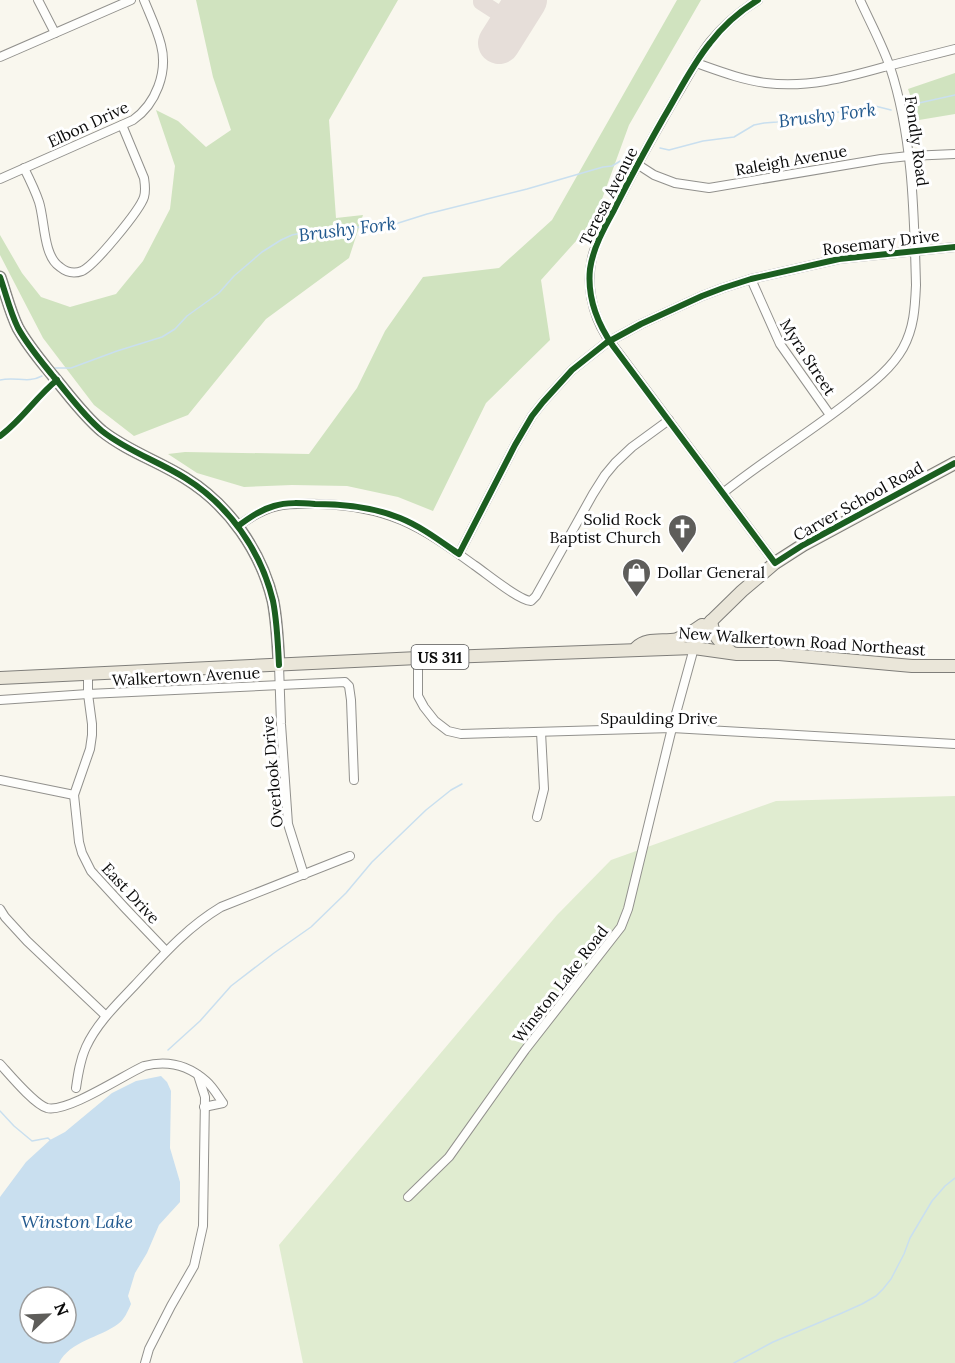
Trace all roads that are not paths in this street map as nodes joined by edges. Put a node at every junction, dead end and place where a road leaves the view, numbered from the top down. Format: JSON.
{"nodes":[{"id":1,"x":38,"y":0,"type":"edge"},
{"id":2,"x":131,"y":0,"type":"edge"},
{"id":3,"x":144,"y":0,"type":"edge"},
{"id":4,"x":758,"y":0,"type":"edge"},
{"id":5,"x":860,"y":0,"type":"edge"},
{"id":6,"x":55,"y":33,"type":"junction"},
{"id":7,"x":955,"y":49,"type":"edge"},
{"id":8,"x":0,"y":57,"type":"edge"},
{"id":9,"x":696,"y":63,"type":"junction"},
{"id":10,"x":890,"y":66,"type":"junction"},
{"id":11,"x":122,"y":125,"type":"junction"},
{"id":12,"x":955,"y":154,"type":"edge"},
{"id":13,"x":909,"y":156,"type":"junction"},
{"id":14,"x":637,"y":164,"type":"junction"},
{"id":15,"x":24,"y":168,"type":"junction"},
{"id":16,"x":0,"y":179,"type":"edge"},
{"id":17,"x":955,"y":247,"type":"edge"},
{"id":18,"x":915,"y":251,"type":"junction"},
{"id":19,"x":0,"y":277,"type":"edge"},
{"id":20,"x":751,"y":279,"type":"junction"},
{"id":21,"x":610,"y":341,"type":"junction"},
{"id":22,"x":830,"y":415,"type":"junction"},
{"id":23,"x":669,"y":420,"type":"junction"},
{"id":24,"x":955,"y":463,"type":"edge"},
{"id":25,"x":723,"y":493,"type":"junction"},
{"id":26,"x":238,"y":526,"type":"junction"},
{"id":27,"x":459,"y":554,"type":"junction"},
{"id":28,"x":775,"y":563,"type":"junction"},
{"id":29,"x":711,"y":621,"type":"junction"},
{"id":30,"x":694,"y":648,"type":"junction"},
{"id":31,"x":633,"y":651,"type":"junction"},
{"id":32,"x":732,"y":653,"type":"junction"},
{"id":33,"x":418,"y":658,"type":"junction"},
{"id":34,"x":279,"y":664,"type":"junction"},
{"id":35,"x":955,"y":666,"type":"edge"},
{"id":36,"x":88,"y":674,"type":"junction"},
{"id":37,"x":0,"y":678,"type":"edge"},
{"id":38,"x":280,"y":685,"type":"junction"},
{"id":39,"x":88,"y":694,"type":"junction"},
{"id":40,"x":0,"y":700,"type":"edge"},
{"id":41,"x":672,"y":728,"type":"junction"},
{"id":42,"x":540,"y":732,"type":"junction"},
{"id":43,"x":955,"y":744,"type":"edge"},
{"id":44,"x":0,"y":780,"type":"edge"},
{"id":45,"x":354,"y":780,"type":"dead end"},
{"id":46,"x":74,"y":795,"type":"junction"},
{"id":47,"x":537,"y":817,"type":"dead end"},
{"id":48,"x":350,"y":856,"type":"dead end"},
{"id":49,"x":304,"y":875,"type":"junction"},
{"id":50,"x":0,"y":909,"type":"edge"},
{"id":51,"x":166,"y":951,"type":"junction"},
{"id":52,"x":106,"y":1016,"type":"junction"},
{"id":53,"x":0,"y":1064,"type":"edge"},
{"id":54,"x":198,"y":1075,"type":"junction"},
{"id":55,"x":76,"y":1088,"type":"dead end"},
{"id":56,"x":204,"y":1107,"type":"junction"},
{"id":57,"x":408,"y":1197,"type":"dead end"},
{"id":58,"x":145,"y":1363,"type":"edge"}],
"edges":[{"from":1,"to":6,"type":"street"},
{"from":2,"to":6,"type":"street"},
{"from":3,"to":11,"type":"street","name":"Elbon Drive"},
{"from":4,"to":9,"type":"street","name":"Teresa Avenue"},
{"from":5,"to":10,"type":"street","name":"Fondly Road"},
{"from":6,"to":8,"type":"street"},
{"from":7,"to":10,"type":"street"},
{"from":9,"to":10,"type":"street"},
{"from":9,"to":14,"type":"street","name":"Teresa Avenue"},
{"from":10,"to":13,"type":"street","name":"Fondly Road"},
{"from":11,"to":15,"type":"street","name":"Elbon Drive"},
{"from":11,"to":15,"type":"street"},
{"from":12,"to":13,"type":"street","name":"Raleigh Avenue"},
{"from":13,"to":14,"type":"street","name":"Raleigh Avenue"},
{"from":13,"to":18,"type":"street","name":"Fondly Road"},
{"from":14,"to":21,"type":"street","name":"Teresa Avenue"},
{"from":15,"to":16,"type":"street","name":"Elbon Drive"},
{"from":17,"to":18,"type":"street","name":"Rosemary Drive"},
{"from":18,"to":20,"type":"street","name":"Rosemary Drive"},
{"from":18,"to":22,"type":"street","name":"Fondly Road"},
{"from":19,"to":26,"type":"street"},
{"from":20,"to":21,"type":"street","name":"Rosemary Drive"},
{"from":20,"to":22,"type":"street","name":"Myra Street"},
{"from":21,"to":23,"type":"street","name":"Teresa Avenue"},
{"from":21,"to":27,"type":"street","name":"Rosemary Drive"},
{"from":22,"to":25,"type":"street","name":"Fondly Road"},
{"from":23,"to":25,"type":"street","name":"Teresa Avenue"},
{"from":23,"to":27,"type":"street"},
{"from":24,"to":28,"type":"main road","name":"Carver School Road"},
{"from":25,"to":28,"type":"street","name":"Teresa Avenue"},
{"from":26,"to":27,"type":"street"},
{"from":26,"to":34,"type":"street"},
{"from":28,"to":29,"type":"main road","name":"Carver School Road"},
{"from":29,"to":30,"type":"main road","name":"Carver School Road"},
{"from":29,"to":31,"type":"main road"},
{"from":29,"to":32,"type":"main road"},
{"from":30,"to":31,"type":"main road","name":"New Walkertown Road Northeast","number":"US 311"},
{"from":30,"to":32,"type":"main road","name":"New Walkertown Road Northeast","number":"US 311"},
{"from":30,"to":41,"type":"street","name":"Winston Lake Road"},
{"from":31,"to":33,"type":"main road","name":"New Walkertown Road Northeast","number":"US 311"},
{"from":32,"to":35,"type":"main road","name":"New Walkertown Road Northeast","number":"US 311"},
{"from":33,"to":34,"type":"main road","name":"New Walkertown Road Northeast","number":"US 311"},
{"from":33,"to":42,"type":"street","name":"Spaulding Drive"},
{"from":34,"to":36,"type":"main road","name":"New Walkertown Road Northeast","number":"US 311"},
{"from":34,"to":38,"type":"street","name":"Overlook Drive"},
{"from":36,"to":37,"type":"main road","name":"New Walkertown Road Northeast","number":"US 311"},
{"from":36,"to":39,"type":"street","name":"East Drive"},
{"from":38,"to":39,"type":"street","name":"Walkertown Avenue"},
{"from":38,"to":45,"type":"street","name":"Walkertown Avenue"},
{"from":38,"to":49,"type":"street","name":"Overlook Drive"},
{"from":39,"to":40,"type":"street","name":"Walkertown Avenue"},
{"from":39,"to":46,"type":"street","name":"East Drive"},
{"from":41,"to":42,"type":"street","name":"Spaulding Drive"},
{"from":41,"to":43,"type":"street","name":"Spaulding Drive"},
{"from":41,"to":57,"type":"street","name":"Winston Lake Road"},
{"from":42,"to":47,"type":"street"},
{"from":44,"to":46,"type":"street"},
{"from":46,"to":51,"type":"street","name":"East Drive"},
{"from":48,"to":49,"type":"street"},
{"from":49,"to":51,"type":"street"},
{"from":50,"to":52,"type":"street"},
{"from":51,"to":52,"type":"street"},
{"from":52,"to":55,"type":"street"},
{"from":53,"to":54,"type":"street"},
{"from":54,"to":56,"type":"street"},
{"from":54,"to":56,"type":"street"},
{"from":56,"to":58,"type":"street"}]}
